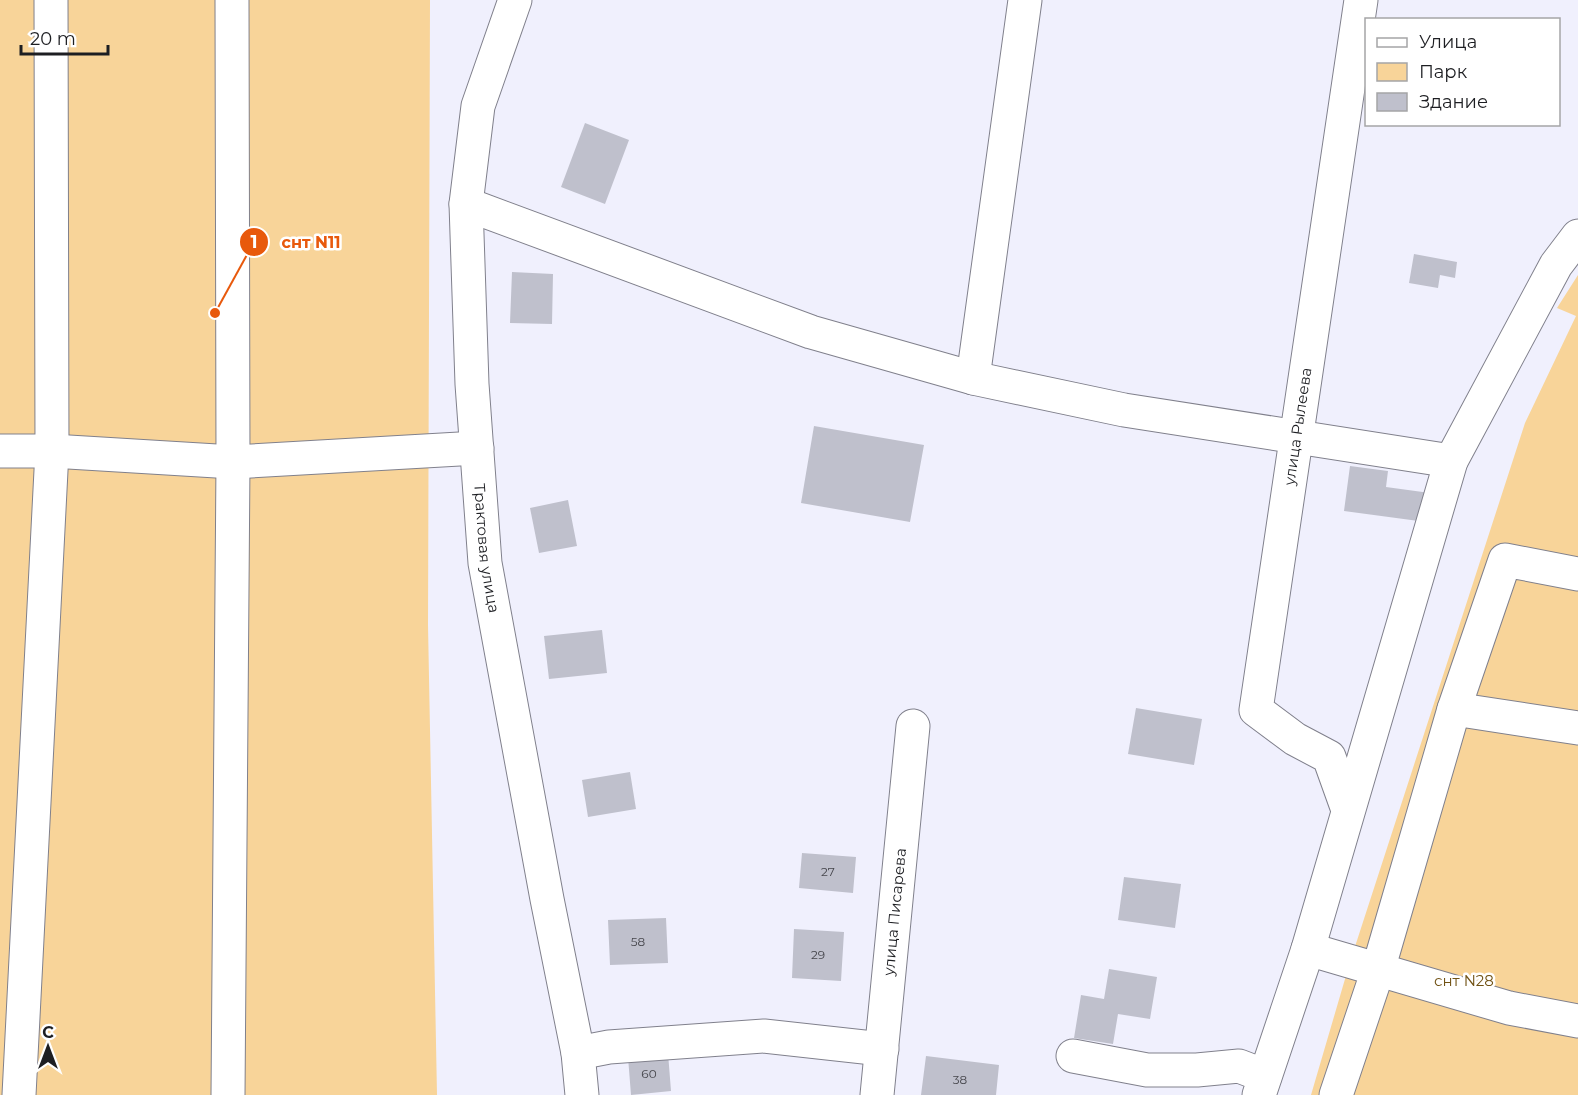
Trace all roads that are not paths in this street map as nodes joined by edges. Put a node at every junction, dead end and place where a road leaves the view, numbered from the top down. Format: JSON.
{"nodes":[{"id":1,"x":51,"y":0,"type":"edge"},
{"id":2,"x":232,"y":0,"type":"edge"},
{"id":3,"x":515,"y":0,"type":"edge"},
{"id":4,"x":1024,"y":0,"type":"edge"},
{"id":5,"x":1360,"y":0,"type":"edge"},
{"id":6,"x":466,"y":204,"type":"junction"},
{"id":7,"x":1578,"y":236,"type":"edge"},
{"id":8,"x":973,"y":378,"type":"junction"},
{"id":9,"x":1296,"y":437,"type":"junction"},
{"id":10,"x":477,"y":448,"type":"junction"},
{"id":11,"x":0,"y":451,"type":"edge"},
{"id":12,"x":52,"y":451,"type":"junction"},
{"id":13,"x":234,"y":462,"type":"junction"},
{"id":14,"x":1451,"y":462,"type":"junction"},
{"id":15,"x":1578,"y":574,"type":"edge"},
{"id":16,"x":1454,"y":710,"type":"junction"},
{"id":17,"x":913,"y":726,"type":"dead end"},
{"id":18,"x":1578,"y":728,"type":"edge"},
{"id":19,"x":1348,"y":810,"type":"junction"},
{"id":20,"x":1308,"y":949,"type":"junction"},
{"id":21,"x":1378,"y":970,"type":"junction"},
{"id":22,"x":1578,"y":1021,"type":"edge"},
{"id":23,"x":882,"y":1049,"type":"junction"},
{"id":24,"x":579,"y":1053,"type":"junction"},
{"id":25,"x":1073,"y":1056,"type":"dead end"},
{"id":26,"x":1262,"y":1085,"type":"edge"},
{"id":27,"x":19,"y":1095,"type":"edge"},
{"id":28,"x":228,"y":1095,"type":"edge"},
{"id":29,"x":582,"y":1095,"type":"edge"},
{"id":30,"x":876,"y":1095,"type":"edge"},
{"id":31,"x":1336,"y":1095,"type":"edge"}],
"edges":[{"from":1,"to":12,"type":"street"},
{"from":2,"to":13,"type":"street"},
{"from":3,"to":6,"type":"street","name":"Трактовая улица"},
{"from":4,"to":8,"type":"street"},
{"from":5,"to":9,"type":"street","name":"улица Рылеева"},
{"from":6,"to":8,"type":"street"},
{"from":6,"to":10,"type":"street","name":"Трактовая улица"},
{"from":7,"to":14,"type":"street"},
{"from":8,"to":9,"type":"street"},
{"from":9,"to":14,"type":"street"},
{"from":9,"to":19,"type":"street","name":"улица Рылеева"},
{"from":10,"to":13,"type":"street"},
{"from":10,"to":24,"type":"street","name":"Трактовая улица"},
{"from":11,"to":12,"type":"street"},
{"from":12,"to":13,"type":"street"},
{"from":12,"to":27,"type":"street"},
{"from":13,"to":28,"type":"street"},
{"from":14,"to":19,"type":"street"},
{"from":15,"to":16,"type":"street"},
{"from":16,"to":18,"type":"street"},
{"from":16,"to":21,"type":"street"},
{"from":17,"to":23,"type":"street","name":"улица Писарева"},
{"from":19,"to":20,"type":"street"},
{"from":20,"to":21,"type":"street"},
{"from":20,"to":26,"type":"street"},
{"from":21,"to":22,"type":"street"},
{"from":21,"to":31,"type":"street"},
{"from":23,"to":24,"type":"street"},
{"from":23,"to":30,"type":"street","name":"улица Писарева"},
{"from":24,"to":29,"type":"street","name":"Трактовая улица"},
{"from":25,"to":26,"type":"street"}]}
